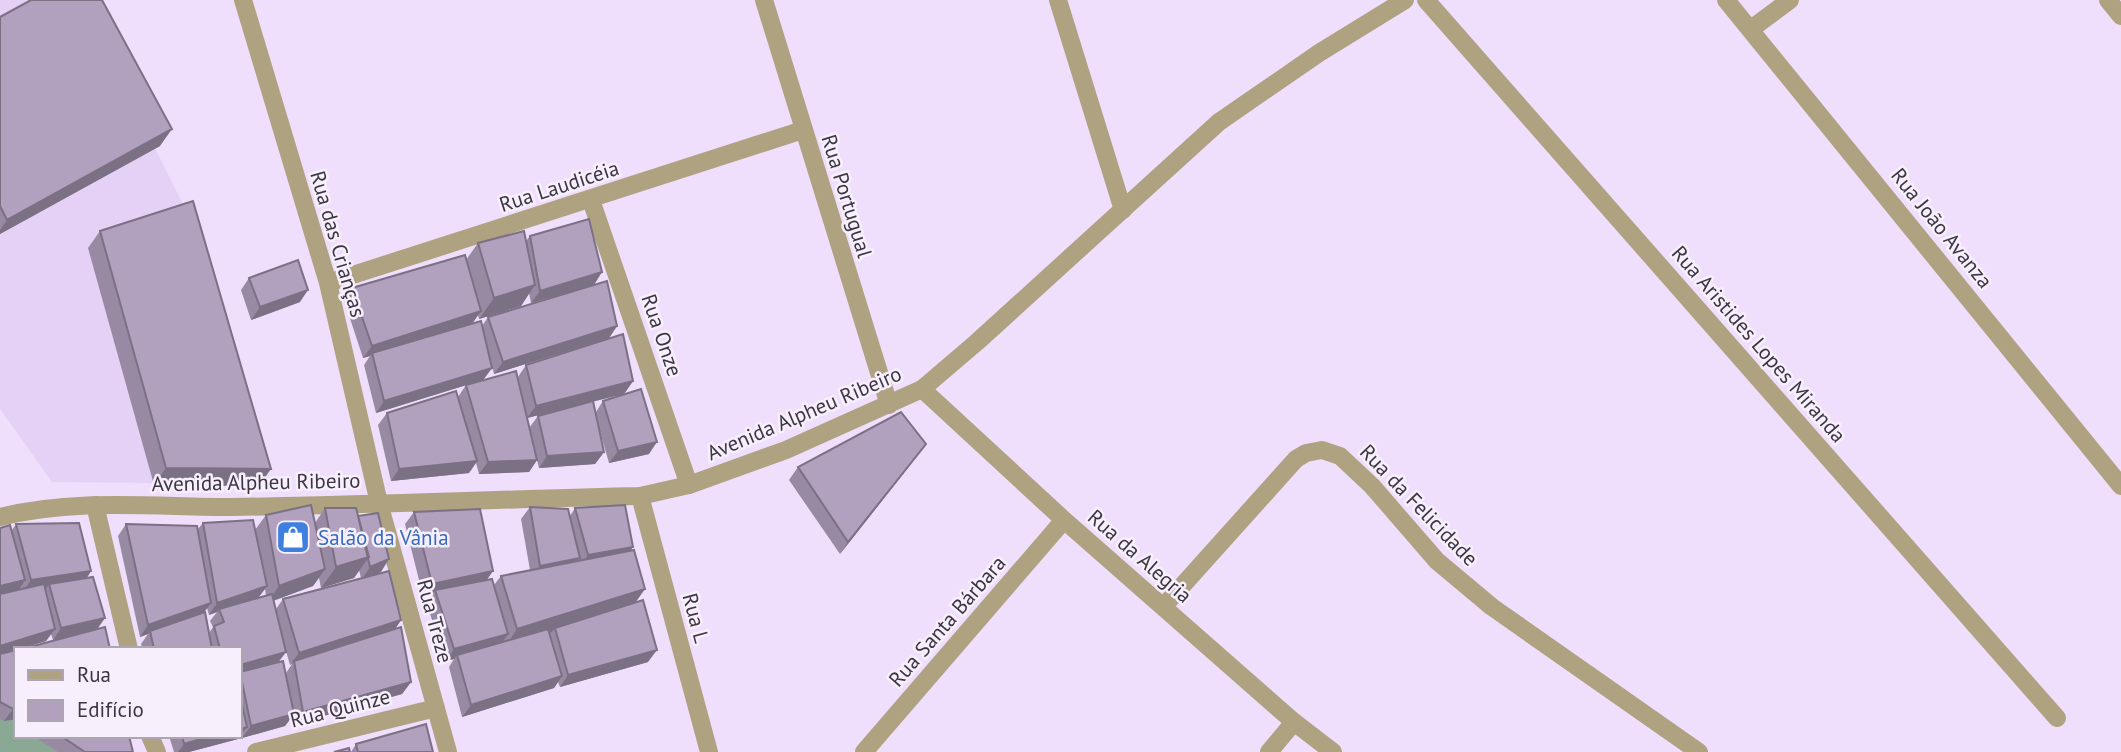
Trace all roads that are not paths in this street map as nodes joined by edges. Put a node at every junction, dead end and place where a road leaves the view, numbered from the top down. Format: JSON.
{"nodes":[{"id":1,"x":243,"y":0,"type":"edge"},
{"id":2,"x":764,"y":0,"type":"edge"},
{"id":3,"x":1058,"y":0,"type":"edge"},
{"id":4,"x":1405,"y":0,"type":"edge"},
{"id":5,"x":1426,"y":0,"type":"edge"},
{"id":6,"x":1727,"y":0,"type":"edge"},
{"id":7,"x":1790,"y":0,"type":"edge"},
{"id":8,"x":2108,"y":0,"type":"edge"},
{"id":9,"x":2121,"y":16,"type":"edge"},
{"id":10,"x":1751,"y":29,"type":"junction"},
{"id":11,"x":803,"y":130,"type":"junction"},
{"id":12,"x":591,"y":200,"type":"junction"},
{"id":13,"x":1123,"y":210,"type":"junction"},
{"id":14,"x":328,"y":283,"type":"junction"},
{"id":15,"x":922,"y":388,"type":"junction"},
{"id":16,"x":889,"y":405,"type":"junction"},
{"id":17,"x":689,"y":485,"type":"junction"},
{"id":18,"x":2121,"y":486,"type":"edge"},
{"id":19,"x":640,"y":496,"type":"junction"},
{"id":20,"x":379,"y":503,"type":"junction"},
{"id":21,"x":95,"y":505,"type":"junction"},
{"id":22,"x":0,"y":517,"type":"edge"},
{"id":23,"x":1064,"y":520,"type":"junction"},
{"id":24,"x":1164,"y":606,"type":"junction"},
{"id":25,"x":129,"y":647,"type":"edge"},
{"id":26,"x":436,"y":708,"type":"junction"},
{"id":27,"x":2057,"y":718,"type":"dead end"},
{"id":28,"x":1294,"y":722,"type":"junction"},
{"id":29,"x":256,"y":752,"type":"edge"},
{"id":30,"x":448,"y":752,"type":"edge"},
{"id":31,"x":709,"y":752,"type":"edge"},
{"id":32,"x":864,"y":752,"type":"edge"},
{"id":33,"x":1269,"y":752,"type":"edge"},
{"id":34,"x":1333,"y":752,"type":"edge"},
{"id":35,"x":1699,"y":752,"type":"edge"}],
"edges":[{"from":1,"to":14,"type":"street","name":"Rua das Crianças"},
{"from":2,"to":11,"type":"street","name":"Rua Portugual"},
{"from":3,"to":13,"type":"street"},
{"from":4,"to":13,"type":"street","name":"Avenida Alpheu Ribeiro"},
{"from":5,"to":27,"type":"street","name":"Rua Aristides Lopes Miranda"},
{"from":6,"to":10,"type":"street","name":"Rua João Avanza"},
{"from":7,"to":10,"type":"street"},
{"from":8,"to":9,"type":"street"},
{"from":10,"to":18,"type":"street","name":"Rua João Avanza"},
{"from":11,"to":12,"type":"street","name":"Rua Laudicéia"},
{"from":11,"to":16,"type":"street","name":"Rua Portugual"},
{"from":12,"to":14,"type":"street","name":"Rua Laudicéia"},
{"from":12,"to":17,"type":"street","name":"Rua Onze"},
{"from":13,"to":15,"type":"street","name":"Avenida Alpheu Ribeiro"},
{"from":14,"to":20,"type":"street","name":"Rua das Crianças"},
{"from":15,"to":16,"type":"street","name":"Avenida Alpheu Ribeiro"},
{"from":15,"to":23,"type":"street","name":"Rua da Alegria"},
{"from":16,"to":17,"type":"street","name":"Avenida Alpheu Ribeiro"},
{"from":17,"to":19,"type":"street","name":"Avenida Alpheu Ribeiro"},
{"from":19,"to":20,"type":"street","name":"Avenida Alpheu Ribeiro"},
{"from":19,"to":31,"type":"street","name":"Rua L"},
{"from":20,"to":21,"type":"street","name":"Avenida Alpheu Ribeiro"},
{"from":20,"to":26,"type":"street","name":"Rua Treze"},
{"from":21,"to":22,"type":"street","name":"Avenida Alpheu Ribeiro"},
{"from":21,"to":25,"type":"street"},
{"from":23,"to":24,"type":"street","name":"Rua da Alegria"},
{"from":23,"to":32,"type":"street","name":"Rua Santa Bárbara"},
{"from":24,"to":28,"type":"street","name":"Rua da Alegria"},
{"from":24,"to":35,"type":"street","name":"Rua da Felicidade"},
{"from":26,"to":29,"type":"street","name":"Rua Quinze"},
{"from":26,"to":30,"type":"street","name":"Rua Treze"},
{"from":28,"to":33,"type":"street"},
{"from":28,"to":34,"type":"street","name":"Rua da Alegria"}]}
